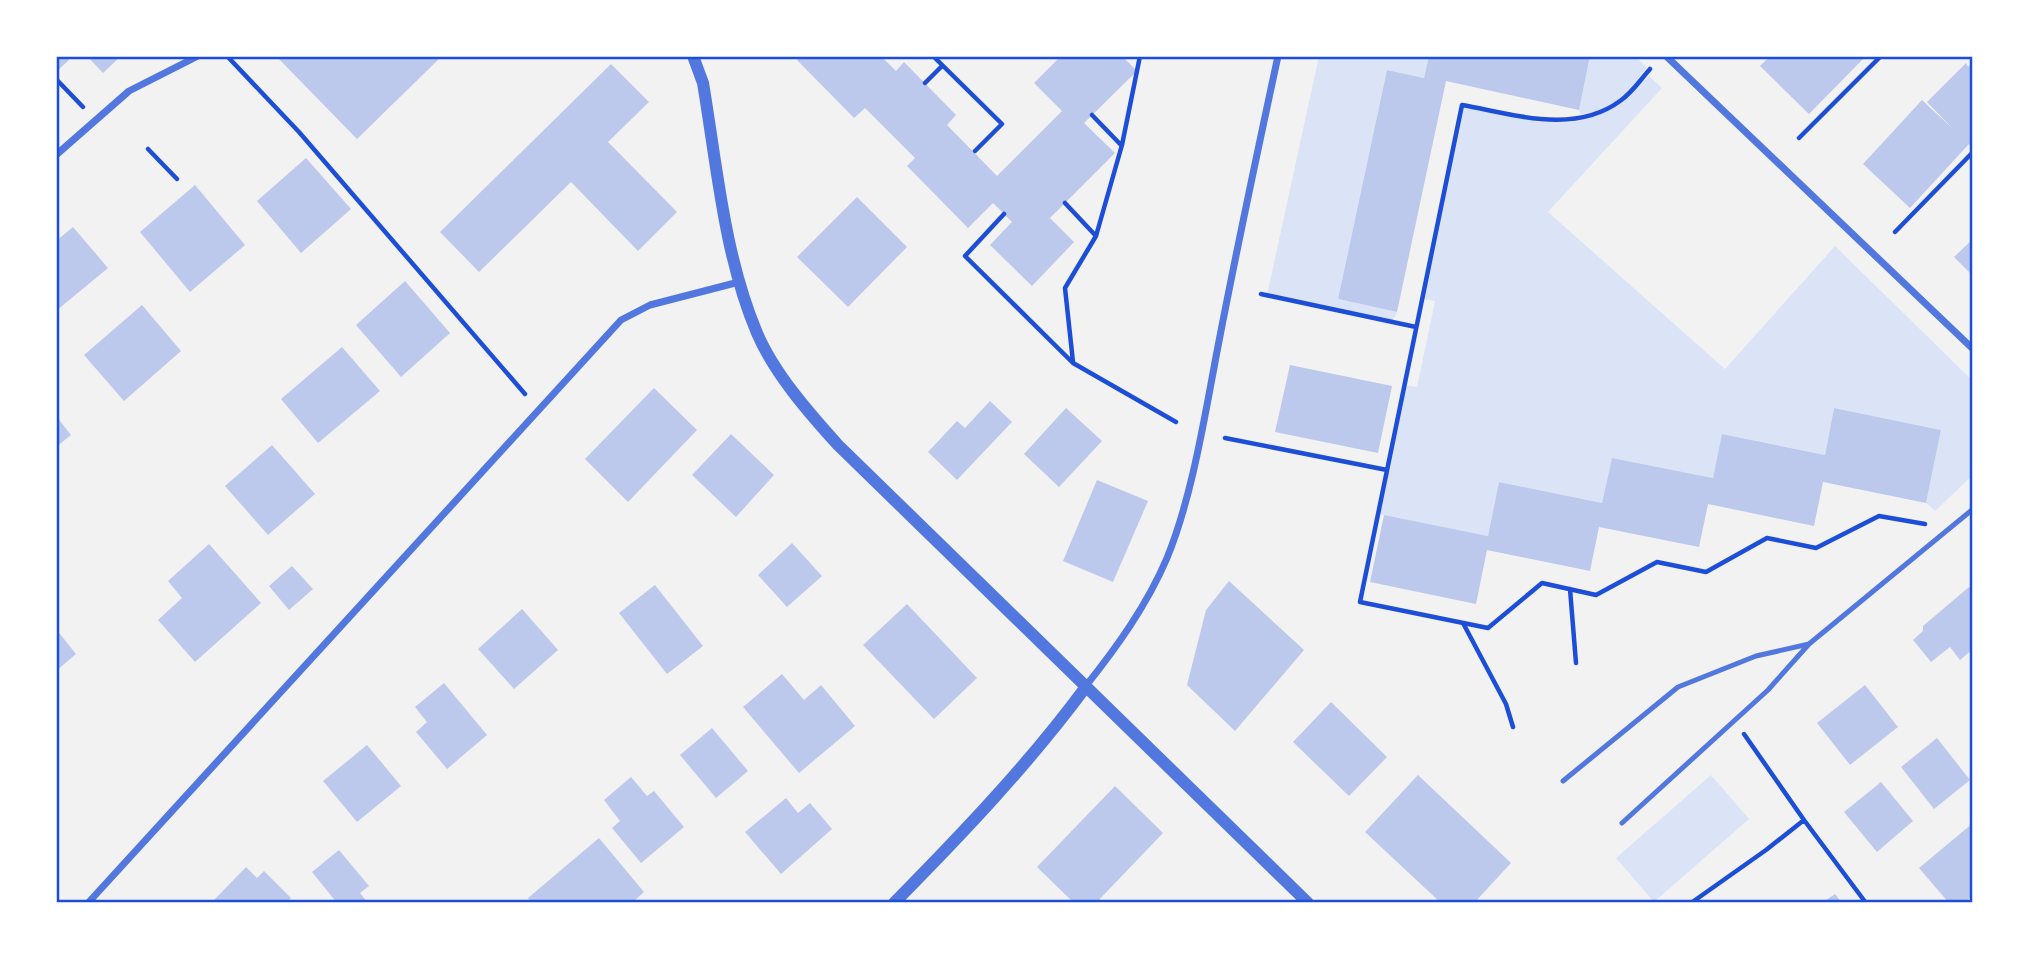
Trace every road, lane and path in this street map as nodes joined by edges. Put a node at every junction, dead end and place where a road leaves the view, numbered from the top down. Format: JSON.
{"nodes":[{"id":1,"x":198,"y":56,"type":"edge"},
{"id":2,"x":227,"y":56,"type":"edge"},
{"id":3,"x":693,"y":56,"type":"edge"},
{"id":4,"x":933,"y":56,"type":"edge"},
{"id":5,"x":1140,"y":56,"type":"edge"},
{"id":6,"x":1278,"y":56,"type":"edge"},
{"id":7,"x":1666,"y":56,"type":"edge"},
{"id":8,"x":1881,"y":56,"type":"edge"},
{"id":9,"x":942,"y":66,"type":"junction"},
{"id":10,"x":1651,"y":69,"type":"dead end"},
{"id":11,"x":57,"y":80,"type":"edge"},
{"id":12,"x":925,"y":83,"type":"dead end"},
{"id":13,"x":1092,"y":115,"type":"dead end"},
{"id":14,"x":95,"y":119,"type":"junction"},
{"id":15,"x":1799,"y":138,"type":"dead end"},
{"id":16,"x":1122,"y":145,"type":"junction"},
{"id":17,"x":148,"y":149,"type":"dead end"},
{"id":18,"x":975,"y":151,"type":"dead end"},
{"id":19,"x":1973,"y":152,"type":"edge"},
{"id":20,"x":56,"y":155,"type":"edge"},
{"id":21,"x":177,"y":179,"type":"dead end"},
{"id":22,"x":1065,"y":203,"type":"dead end"},
{"id":23,"x":1004,"y":214,"type":"dead end"},
{"id":24,"x":1895,"y":232,"type":"dead end"},
{"id":25,"x":1096,"y":236,"type":"junction"},
{"id":26,"x":739,"y":282,"type":"junction"},
{"id":27,"x":1261,"y":294,"type":"dead end"},
{"id":28,"x":1416,"y":327,"type":"junction"},
{"id":29,"x":1973,"y":349,"type":"edge"},
{"id":30,"x":1073,"y":363,"type":"junction"},
{"id":31,"x":538,"y":410,"type":"junction"},
{"id":32,"x":1176,"y":422,"type":"dead end"},
{"id":33,"x":1225,"y":438,"type":"dead end"},
{"id":34,"x":1387,"y":470,"type":"junction"},
{"id":35,"x":1973,"y":509,"type":"edge"},
{"id":36,"x":1949,"y":529,"type":"junction"},
{"id":37,"x":1570,"y":589,"type":"junction"},
{"id":38,"x":1463,"y":623,"type":"junction"},
{"id":39,"x":1809,"y":644,"type":"junction"},
{"id":40,"x":1576,"y":663,"type":"dead end"},
{"id":41,"x":1085,"y":688,"type":"junction"},
{"id":42,"x":1734,"y":720,"type":"junction"},
{"id":43,"x":1513,"y":727,"type":"dead end"},
{"id":44,"x":1563,"y":781,"type":"dead end"},
{"id":45,"x":1804,"y":820,"type":"junction"},
{"id":46,"x":1622,"y":824,"type":"dead end"},
{"id":47,"x":88,"y":903,"type":"edge"},
{"id":48,"x":894,"y":903,"type":"edge"},
{"id":49,"x":1308,"y":903,"type":"edge"},
{"id":50,"x":1691,"y":903,"type":"edge"},
{"id":51,"x":1866,"y":903,"type":"edge"}],
"edges":[{"from":1,"to":14,"type":"street"},
{"from":2,"to":31,"type":"path"},
{"from":3,"to":26,"type":"street"},
{"from":4,"to":9,"type":"path"},
{"from":5,"to":16,"type":"path"},
{"from":6,"to":41,"type":"street"},
{"from":7,"to":29,"type":"street"},
{"from":8,"to":15,"type":"path"},
{"from":9,"to":12,"type":"path"},
{"from":9,"to":18,"type":"path"},
{"from":10,"to":28,"type":"path"},
{"from":11,"to":14,"type":"path"},
{"from":13,"to":16,"type":"path"},
{"from":14,"to":20,"type":"street"},
{"from":16,"to":25,"type":"path"},
{"from":17,"to":21,"type":"path"},
{"from":19,"to":24,"type":"path"},
{"from":22,"to":25,"type":"path"},
{"from":23,"to":30,"type":"path"},
{"from":25,"to":30,"type":"path"},
{"from":26,"to":31,"type":"street"},
{"from":26,"to":41,"type":"street"},
{"from":27,"to":28,"type":"path"},
{"from":28,"to":34,"type":"path"},
{"from":30,"to":32,"type":"path"},
{"from":31,"to":47,"type":"street"},
{"from":33,"to":34,"type":"path"},
{"from":34,"to":38,"type":"path"},
{"from":35,"to":36,"type":"lane"},
{"from":36,"to":37,"type":"path"},
{"from":36,"to":39,"type":"lane"},
{"from":37,"to":38,"type":"path"},
{"from":37,"to":40,"type":"path"},
{"from":38,"to":43,"type":"path"},
{"from":39,"to":42,"type":"lane"},
{"from":39,"to":44,"type":"lane"},
{"from":41,"to":48,"type":"street"},
{"from":41,"to":49,"type":"street"},
{"from":42,"to":45,"type":"path"},
{"from":42,"to":46,"type":"lane"},
{"from":45,"to":50,"type":"path"},
{"from":45,"to":51,"type":"path"}]}
